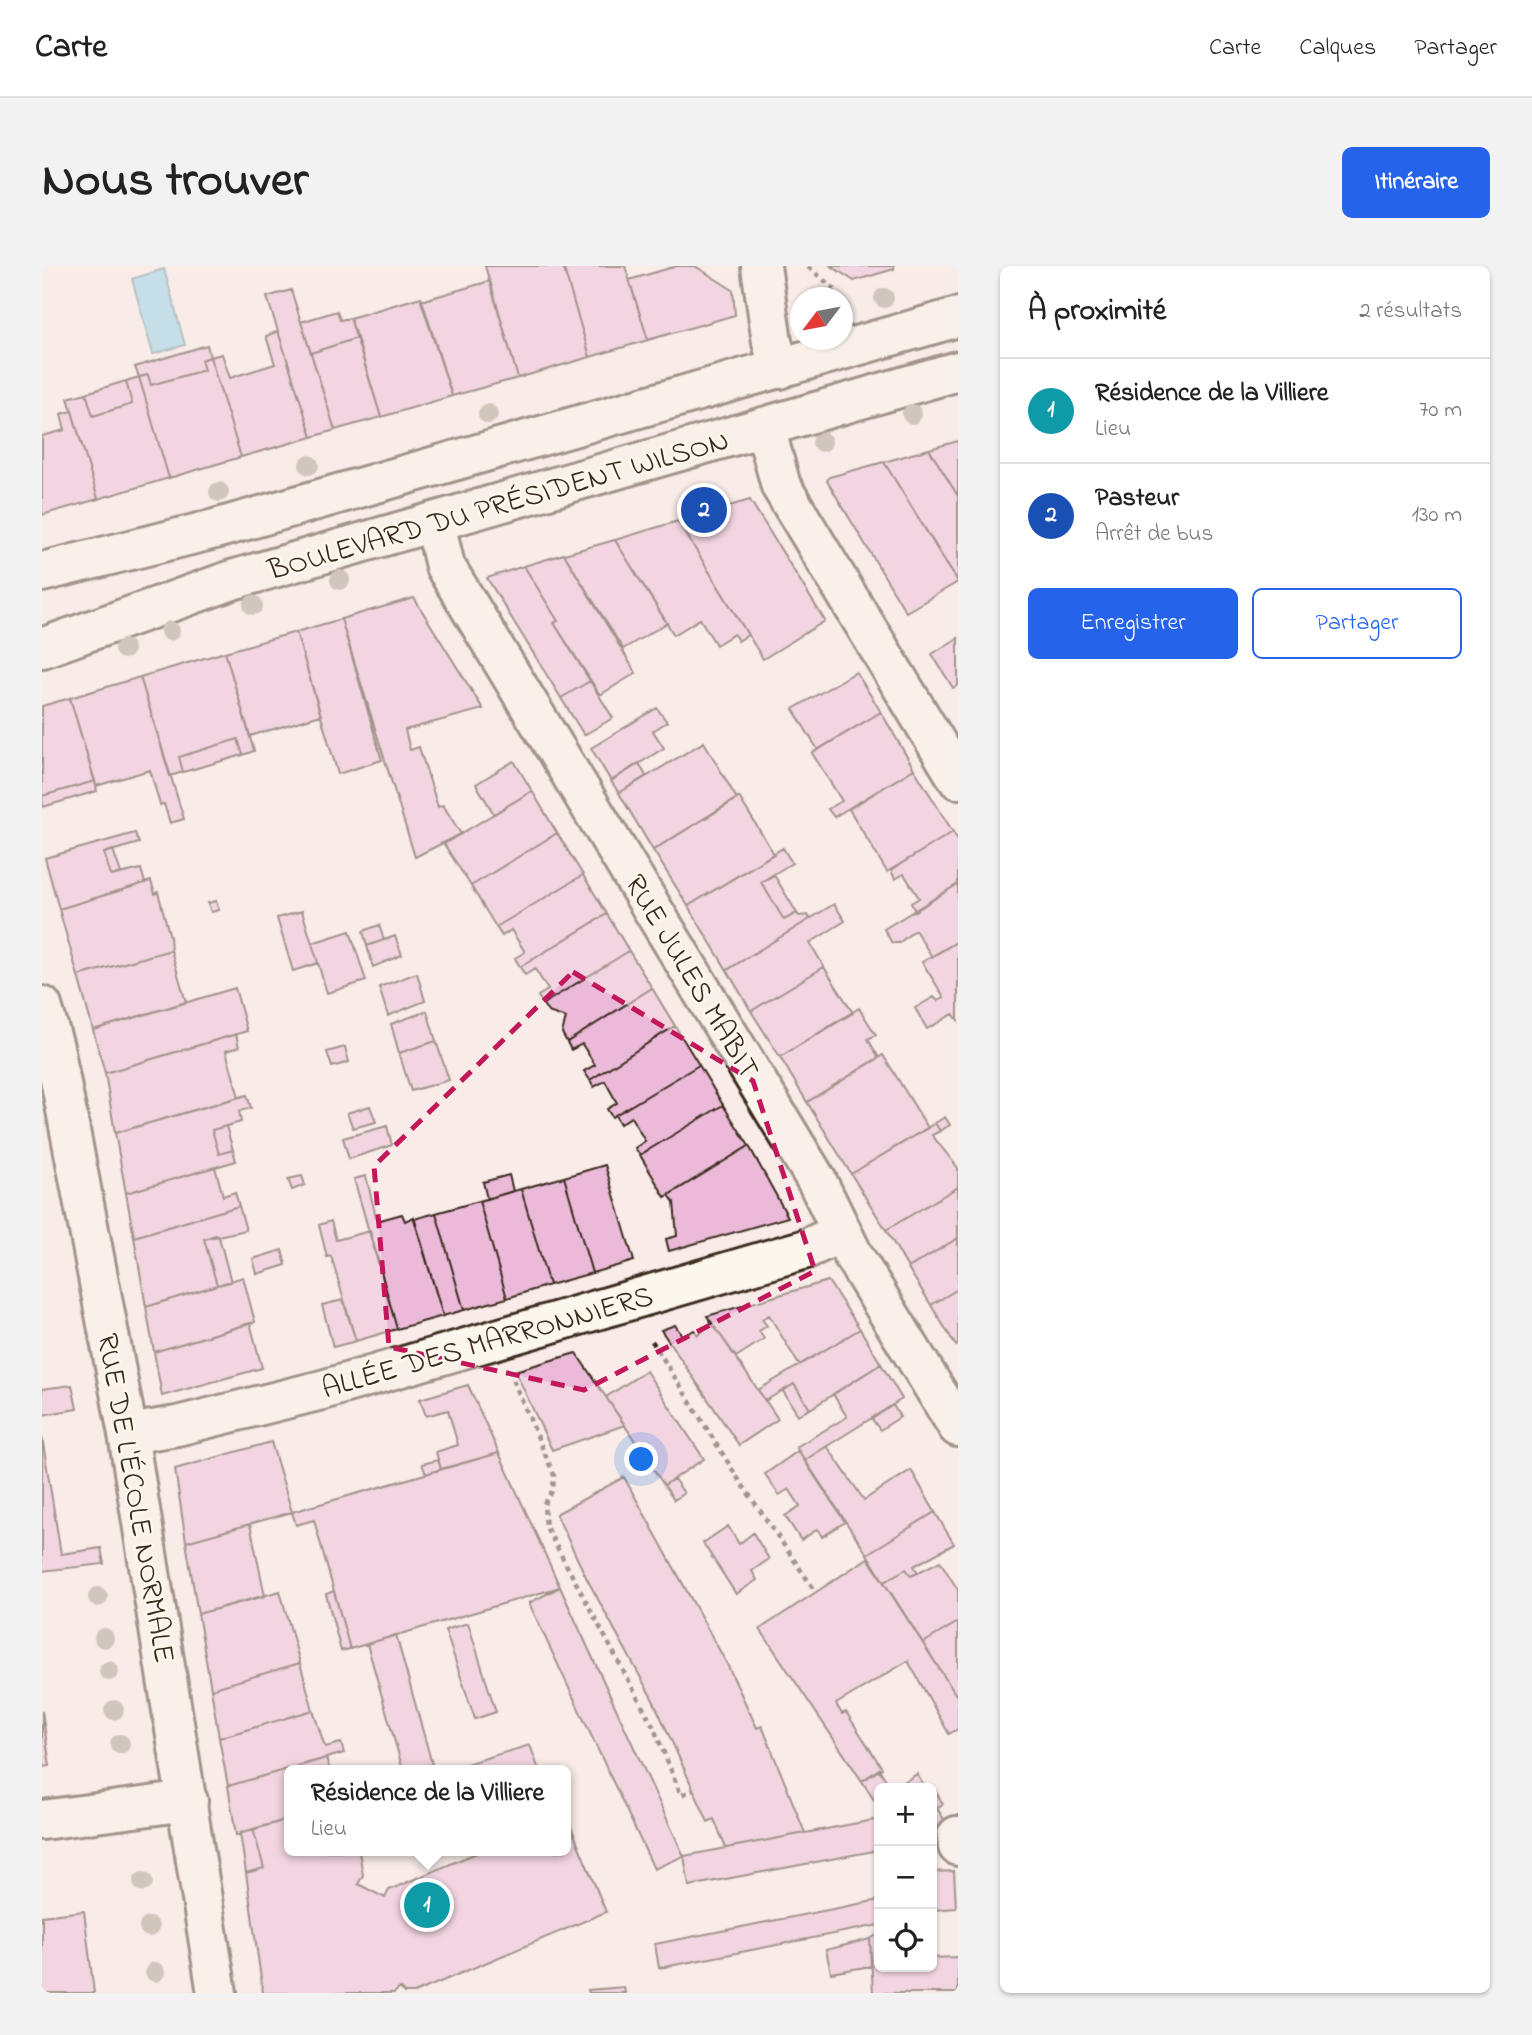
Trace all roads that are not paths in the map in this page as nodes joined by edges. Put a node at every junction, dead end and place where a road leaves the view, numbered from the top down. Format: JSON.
{"nodes":[{"id":1,"x":761,"y":266,"type":"edge"},
{"id":2,"x":958,"y":317,"type":"edge"},
{"id":3,"x":780,"y":369,"type":"junction"},
{"id":4,"x":958,"y":371,"type":"edge"},
{"id":5,"x":765,"y":426,"type":"junction"},
{"id":6,"x":435,"y":523,"type":"junction"},
{"id":7,"x":42,"y":572,"type":"edge"},
{"id":8,"x":42,"y":648,"type":"edge"},
{"id":9,"x":958,"y":779,"type":"edge"},
{"id":10,"x":42,"y":1006,"type":"edge"},
{"id":11,"x":842,"y":1232,"type":"junction"},
{"id":12,"x":958,"y":1427,"type":"edge"},
{"id":13,"x":128,"y":1434,"type":"junction"},
{"id":14,"x":187,"y":1801,"type":"junction"},
{"id":15,"x":42,"y":1820,"type":"edge"},
{"id":16,"x":217,"y":1993,"type":"edge"}],
"edges":[{"from":1,"to":3,"type":"main road"},
{"from":2,"to":3,"type":"main road","name":"BOULEVARD DU PRÉSIDENT WILSON"},
{"from":3,"to":7,"type":"main road","name":"BOULEVARD DU PRÉSIDENT WILSON"},
{"from":4,"to":5,"type":"main road","name":"BOULEVARD DU PRÉSIDENT WILSON"},
{"from":5,"to":6,"type":"main road","name":"BOULEVARD DU PRÉSIDENT WILSON"},
{"from":5,"to":9,"type":"main road"},
{"from":6,"to":8,"type":"main road","name":"BOULEVARD DU PRÉSIDENT WILSON"},
{"from":6,"to":11,"type":"main road","name":"RUE JULES MABIT"},
{"from":10,"to":13,"type":"main road","name":"RUE DE L'ÉCOLE NORMALE"},
{"from":11,"to":12,"type":"main road","name":"RUE JULES MABIT"},
{"from":11,"to":13,"type":"main road","name":"ALLÉE DES MARRONNIERS"},
{"from":13,"to":14,"type":"main road","name":"RUE DE L'ÉCOLE NORMALE"},
{"from":14,"to":15,"type":"main road"},
{"from":14,"to":16,"type":"main road","name":"RUE DE L'ÉCOLE NORMALE"}]}
